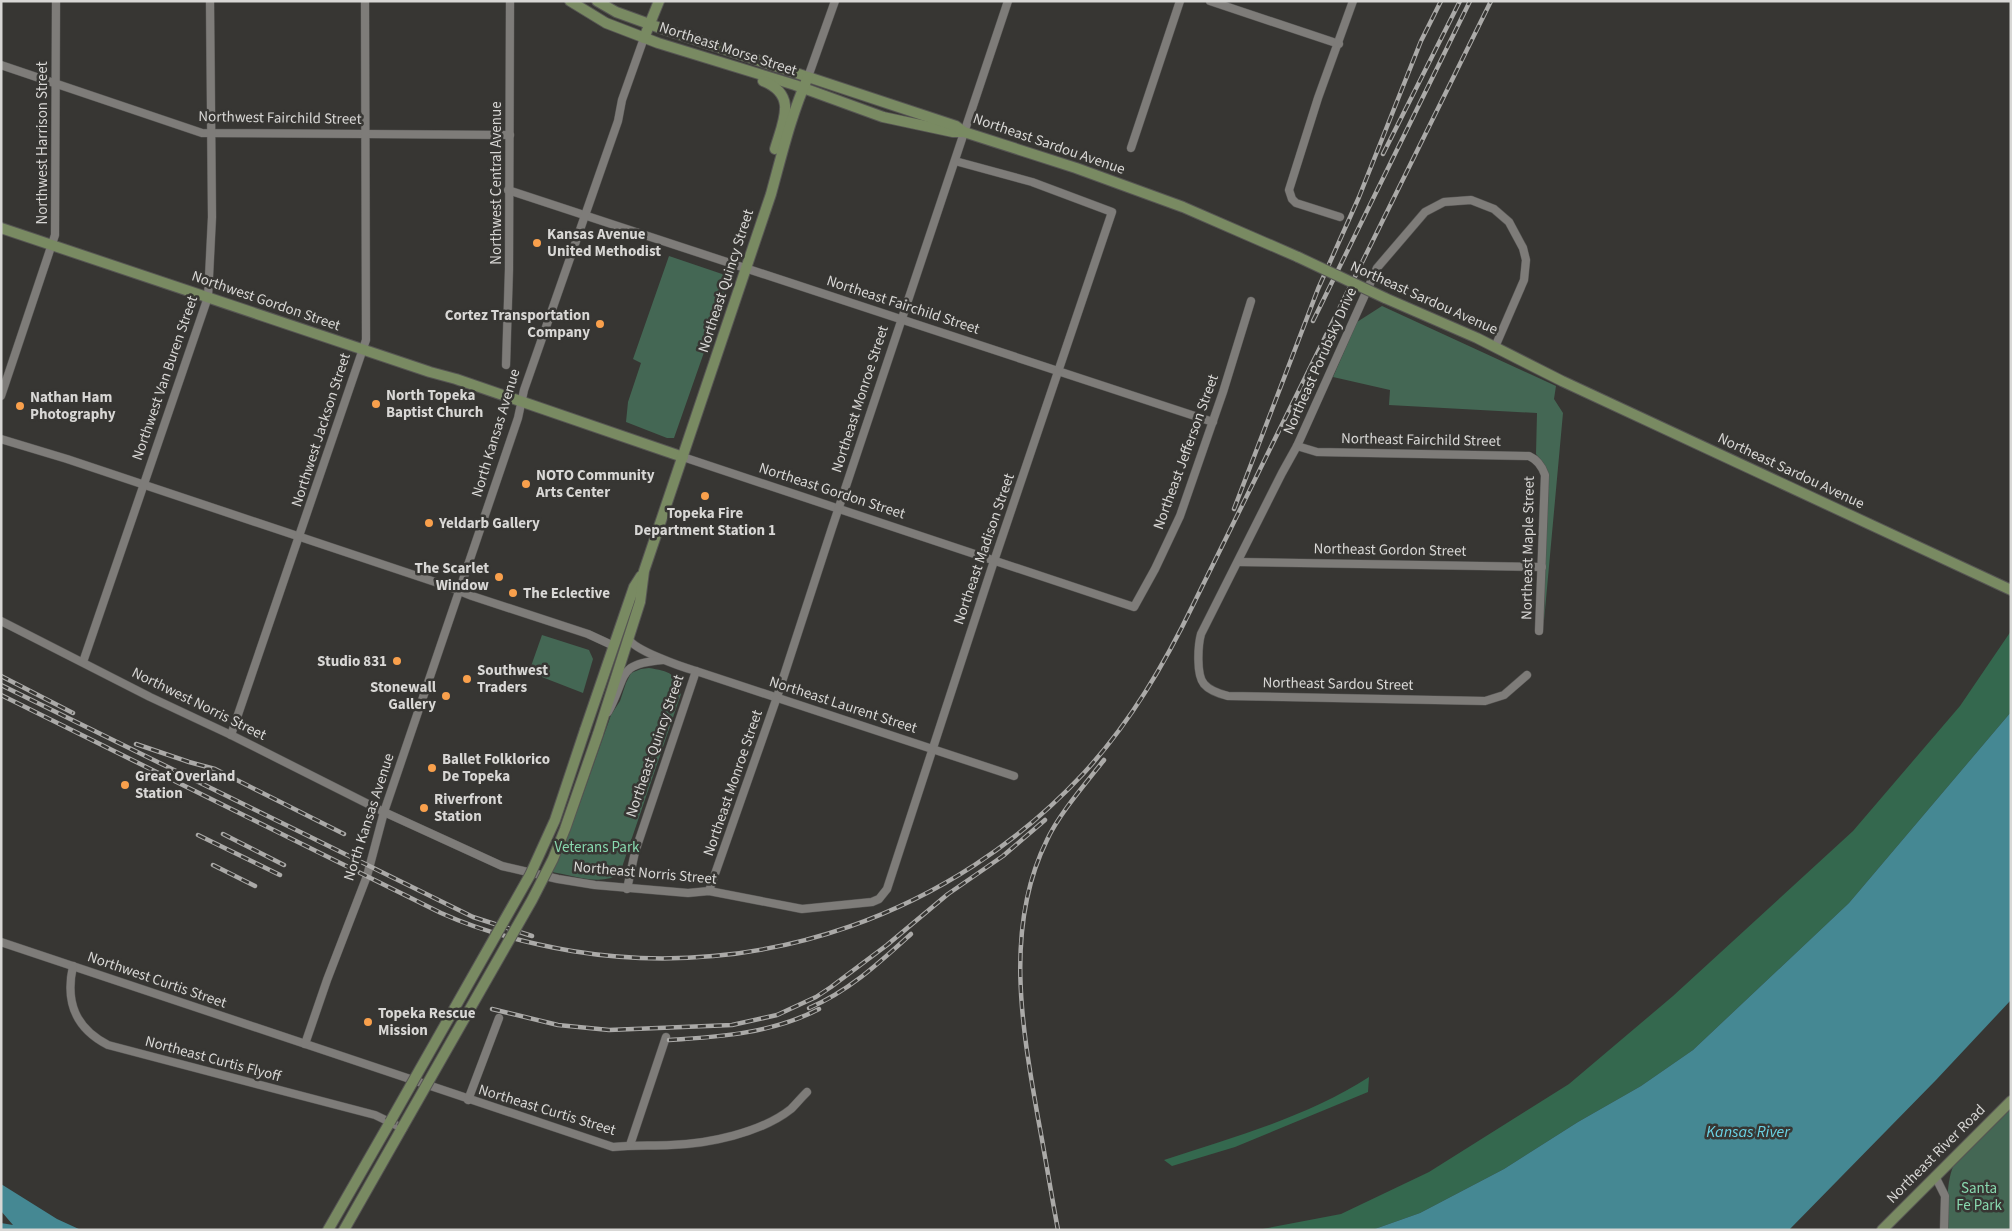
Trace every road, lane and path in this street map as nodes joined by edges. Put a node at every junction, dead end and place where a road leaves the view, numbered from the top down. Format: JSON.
{"nodes":[{"id":1,"x":56,"y":1,"type":"edge"},
{"id":2,"x":210,"y":1,"type":"edge"},
{"id":3,"x":366,"y":1,"type":"edge"},
{"id":4,"x":510,"y":1,"type":"edge"},
{"id":5,"x":570,"y":1,"type":"edge"},
{"id":6,"x":597,"y":1,"type":"edge"},
{"id":7,"x":659,"y":1,"type":"edge"},
{"id":8,"x":835,"y":1,"type":"edge"},
{"id":9,"x":1008,"y":1,"type":"edge"},
{"id":10,"x":1180,"y":1,"type":"edge"},
{"id":11,"x":1210,"y":1,"type":"edge"},
{"id":12,"x":1353,"y":1,"type":"edge"},
{"id":13,"x":650,"y":24,"type":"junction"},
{"id":14,"x":644,"y":38,"type":"junction"},
{"id":15,"x":1339,"y":44,"type":"junction"},
{"id":16,"x":1,"y":65,"type":"edge"},
{"id":17,"x":726,"y":66,"type":"junction"},
{"id":18,"x":808,"y":77,"type":"junction"},
{"id":19,"x":56,"y":84,"type":"junction"},
{"id":20,"x":803,"y":89,"type":"junction"},
{"id":21,"x":964,"y":132,"type":"junction"},
{"id":22,"x":211,"y":133,"type":"junction"},
{"id":23,"x":366,"y":134,"type":"junction"},
{"id":24,"x":510,"y":135,"type":"junction"},
{"id":25,"x":1131,"y":148,"type":"dead end"},
{"id":26,"x":955,"y":161,"type":"junction"},
{"id":27,"x":776,"y":177,"type":"junction"},
{"id":28,"x":508,"y":190,"type":"junction"},
{"id":29,"x":585,"y":215,"type":"junction"},
{"id":30,"x":1340,"y":216,"type":"dead end"},
{"id":31,"x":1,"y":228,"type":"edge"},
{"id":32,"x":52,"y":245,"type":"junction"},
{"id":33,"x":746,"y":268,"type":"junction"},
{"id":34,"x":208,"y":297,"type":"junction"},
{"id":35,"x":1251,"y":301,"type":"dead end"},
{"id":36,"x":902,"y":320,"type":"junction"},
{"id":37,"x":1495,"y":347,"type":"junction"},
{"id":38,"x":362,"y":350,"type":"junction"},
{"id":39,"x":506,"y":365,"type":"dead end"},
{"id":40,"x":1058,"y":371,"type":"junction"},
{"id":41,"x":1,"y":396,"type":"edge"},
{"id":42,"x":522,"y":401,"type":"junction"},
{"id":43,"x":1213,"y":422,"type":"junction"},
{"id":44,"x":1,"y":439,"type":"edge"},
{"id":45,"x":1297,"y":446,"type":"junction"},
{"id":46,"x":683,"y":457,"type":"junction"},
{"id":47,"x":1541,"y":465,"type":"joint"},
{"id":48,"x":143,"y":486,"type":"junction"},
{"id":49,"x":838,"y":508,"type":"junction"},
{"id":50,"x":300,"y":538,"type":"junction"},
{"id":51,"x":995,"y":561,"type":"junction"},
{"id":52,"x":1238,"y":562,"type":"junction"},
{"id":53,"x":1542,"y":567,"type":"junction"},
{"id":54,"x":644,"y":571,"type":"junction"},
{"id":55,"x":2011,"y":590,"type":"edge"},
{"id":56,"x":460,"y":591,"type":"junction"},
{"id":57,"x":1134,"y":607,"type":"joint"},
{"id":58,"x":1,"y":621,"type":"edge"},
{"id":59,"x":1539,"y":631,"type":"dead end"},
{"id":60,"x":628,"y":638,"type":"junction"},
{"id":61,"x":614,"y":646,"type":"junction"},
{"id":62,"x":1198,"y":655,"type":"joint"},
{"id":63,"x":663,"y":660,"type":"junction"},
{"id":64,"x":83,"y":662,"type":"junction"},
{"id":65,"x":696,"y":672,"type":"junction"},
{"id":66,"x":1528,"y":675,"type":"dead end"},
{"id":67,"x":777,"y":697,"type":"junction"},
{"id":68,"x":599,"y":730,"type":"junction"},
{"id":69,"x":231,"y":735,"type":"junction"},
{"id":70,"x":933,"y":749,"type":"junction"},
{"id":71,"x":1014,"y":776,"type":"dead end"},
{"id":72,"x":384,"y":812,"type":"junction"},
{"id":73,"x":627,"y":889,"type":"junction"},
{"id":74,"x":709,"y":891,"type":"junction"},
{"id":75,"x":883,"y":895,"type":"joint"},
{"id":76,"x":1,"y":942,"type":"edge"},
{"id":77,"x":73,"y":966,"type":"junction"},
{"id":78,"x":499,"y":1018,"type":"dead end"},
{"id":79,"x":666,"y":1037,"type":"dead end"},
{"id":80,"x":305,"y":1044,"type":"junction"},
{"id":81,"x":807,"y":1092,"type":"dead end"},
{"id":82,"x":468,"y":1100,"type":"junction"},
{"id":83,"x":2011,"y":1100,"type":"edge"},
{"id":84,"x":390,"y":1122,"type":"junction"},
{"id":85,"x":402,"y":1128,"type":"junction"},
{"id":86,"x":630,"y":1145,"type":"junction"},
{"id":87,"x":1935,"y":1176,"type":"junction"},
{"id":88,"x":328,"y":1230,"type":"edge"},
{"id":89,"x":344,"y":1230,"type":"edge"},
{"id":90,"x":1882,"y":1230,"type":"edge"},
{"id":91,"x":1944,"y":1230,"type":"edge"}],
"edges":[{"from":1,"to":19,"type":"street","name":"Northwest Harrison Street"},
{"from":2,"to":22,"type":"street","name":"Northwest Van Buren Street"},
{"from":3,"to":23,"type":"street","name":"Northwest Jackson Street"},
{"from":4,"to":24,"type":"street","name":"Northwest Central Avenue"},
{"from":5,"to":14,"type":"main road","name":"Northeast Morse Street"},
{"from":6,"to":13,"type":"main road","name":"Northeast Morse Street"},
{"from":7,"to":13,"type":"main road","name":"North Kansas Avenue"},
{"from":8,"to":18,"type":"street","name":"Northeast Quincy Street"},
{"from":9,"to":21,"type":"street","name":"Northeast Monroe Street"},
{"from":10,"to":25,"type":"street"},
{"from":11,"to":15,"type":"street"},
{"from":12,"to":15,"type":"street"},
{"from":13,"to":14,"type":"main road","name":"North Kansas Avenue"},
{"from":13,"to":18,"type":"main road","name":"Northeast Morse Street"},
{"from":14,"to":17,"type":"main road","name":"Northeast Morse Street"},
{"from":14,"to":29,"type":"street","name":"North Kansas Avenue"},
{"from":15,"to":30,"type":"street"},
{"from":16,"to":19,"type":"street","name":"Northwest Fairchild Street"},
{"from":17,"to":20,"type":"main road","name":"Northeast Morse Street"},
{"from":17,"to":27,"type":"main road"},
{"from":18,"to":20,"type":"main road","name":"Northeast Quincy Street"},
{"from":18,"to":21,"type":"main road","name":"Northeast Sardou Avenue"},
{"from":19,"to":22,"type":"street","name":"Northwest Fairchild Street"},
{"from":19,"to":32,"type":"street","name":"Northwest Harrison Street"},
{"from":20,"to":21,"type":"main road","name":"Northeast Morse Street"},
{"from":20,"to":27,"type":"main road","name":"Northeast Quincy Street"},
{"from":21,"to":26,"type":"street","name":"Northeast Monroe Street"},
{"from":21,"to":37,"type":"main road","name":"Northeast Sardou Avenue","bridge":true},
{"from":22,"to":23,"type":"street","name":"Northwest Fairchild Street"},
{"from":22,"to":34,"type":"street","name":"Northwest Van Buren Street"},
{"from":23,"to":24,"type":"street","name":"Northwest Fairchild Street"},
{"from":23,"to":38,"type":"street","name":"Northwest Jackson Street"},
{"from":24,"to":28,"type":"street","name":"Northwest Central Avenue"},
{"from":26,"to":36,"type":"street","name":"Northeast Monroe Street"},
{"from":26,"to":40,"type":"street","name":"Northeast Madison Street"},
{"from":27,"to":33,"type":"main road","name":"Northeast Quincy Street"},
{"from":28,"to":29,"type":"street"},
{"from":28,"to":39,"type":"street","name":"Northwest Central Avenue"},
{"from":29,"to":33,"type":"street","name":"Northeast Fairchild Street"},
{"from":29,"to":42,"type":"street","name":"North Kansas Avenue"},
{"from":31,"to":32,"type":"main road","name":"Northwest Gordon Street"},
{"from":32,"to":34,"type":"main road","name":"Northwest Gordon Street"},
{"from":32,"to":41,"type":"street","name":"Northwest Harrison Street"},
{"from":33,"to":36,"type":"street","name":"Northeast Fairchild Street"},
{"from":33,"to":46,"type":"main road","name":"Northeast Quincy Street"},
{"from":34,"to":38,"type":"main road","name":"Northwest Gordon Street"},
{"from":34,"to":48,"type":"street","name":"Northwest Van Buren Street"},
{"from":35,"to":43,"type":"street","name":"Northeast Jefferson Street"},
{"from":36,"to":40,"type":"street","name":"Northeast Fairchild Street"},
{"from":36,"to":49,"type":"street","name":"Northeast Monroe Street"},
{"from":37,"to":45,"type":"street","name":"Northeast Porubsky Drive"},
{"from":37,"to":55,"type":"main road","name":"Northeast Sardou Avenue"},
{"from":38,"to":42,"type":"main road","name":"Northwest Gordon Street"},
{"from":38,"to":50,"type":"street","name":"Northwest Jackson Street"},
{"from":40,"to":43,"type":"street","name":"Northeast Fairchild Street"},
{"from":40,"to":51,"type":"street","name":"Northeast Madison Street"},
{"from":42,"to":46,"type":"main road","name":"Northeast Gordon Street"},
{"from":42,"to":56,"type":"street","name":"North Kansas Avenue"},
{"from":43,"to":57,"type":"street","name":"Northeast Jefferson Street"},
{"from":44,"to":48,"type":"street"},
{"from":45,"to":47,"type":"street","name":"Northeast Fairchild Street"},
{"from":45,"to":52,"type":"street","name":"Northeast Porubsky Drive"},
{"from":46,"to":49,"type":"street","name":"Northeast Gordon Street"},
{"from":46,"to":54,"type":"main road","name":"Northeast Quincy Street"},
{"from":47,"to":53,"type":"street","name":"Northeast Maple Street"},
{"from":48,"to":50,"type":"street"},
{"from":48,"to":64,"type":"street","name":"Northwest Van Buren Street"},
{"from":49,"to":51,"type":"street","name":"Northeast Gordon Street"},
{"from":49,"to":67,"type":"street","name":"Northeast Monroe Street"},
{"from":50,"to":56,"type":"street"},
{"from":50,"to":69,"type":"street","name":"Northwest Jackson Street"},
{"from":51,"to":57,"type":"street","name":"Northeast Gordon Street"},
{"from":51,"to":70,"type":"street","name":"Northeast Madison Street"},
{"from":52,"to":53,"type":"street","name":"Northeast Gordon Street"},
{"from":52,"to":62,"type":"street","name":"Northeast Porubsky Drive"},
{"from":53,"to":59,"type":"street","name":"Northeast Maple Street"},
{"from":54,"to":60,"type":"main road","name":"Northeast Quincy Street"},
{"from":54,"to":61,"type":"main road","name":"Northeast Quincy Street"},
{"from":56,"to":61,"type":"street"},
{"from":56,"to":72,"type":"street","name":"North Kansas Avenue"},
{"from":58,"to":64,"type":"street","name":"Northwest Norris Street"},
{"from":60,"to":63,"type":"street","name":"Northeast Laurent Street"},
{"from":60,"to":68,"type":"main road","name":"Northeast Quincy Street"},
{"from":61,"to":84,"type":"main road","name":"Northeast Quincy Street","bridge":true},
{"from":62,"to":66,"type":"street","name":"Northeast Sardou Street"},
{"from":63,"to":65,"type":"street","name":"Northeast Laurent Street"},
{"from":63,"to":68,"type":"street"},
{"from":64,"to":69,"type":"street","name":"Northwest Norris Street"},
{"from":65,"to":67,"type":"street","name":"Northeast Laurent Street"},
{"from":65,"to":73,"type":"street","name":"Northeast Quincy Street"},
{"from":67,"to":70,"type":"street","name":"Northeast Laurent Street"},
{"from":67,"to":74,"type":"street","name":"Northeast Monroe Street"},
{"from":68,"to":85,"type":"main road","bridge":true},
{"from":69,"to":72,"type":"street","name":"Northwest Norris Street"},
{"from":70,"to":71,"type":"street","name":"Northeast Laurent Street"},
{"from":70,"to":75,"type":"street","name":"Northeast Madison Street"},
{"from":72,"to":73,"type":"street","name":"Northeast Norris Street"},
{"from":72,"to":80,"type":"street","name":"North Kansas Avenue"},
{"from":73,"to":74,"type":"street","name":"Northeast Norris Street"},
{"from":74,"to":75,"type":"street","name":"Northeast Norris Street"},
{"from":76,"to":77,"type":"street","name":"Northwest Curtis Street"},
{"from":77,"to":80,"type":"street","name":"Northwest Curtis Street"},
{"from":77,"to":84,"type":"street","name":"Northeast Curtis Flyoff"},
{"from":78,"to":82,"type":"street"},
{"from":79,"to":86,"type":"street"},
{"from":80,"to":82,"type":"street","name":"Northeast Curtis Street"},
{"from":81,"to":86,"type":"street","name":"Northeast Curtis Street"},
{"from":82,"to":86,"type":"street","name":"Northeast Curtis Street"},
{"from":83,"to":87,"type":"main road","name":"Northeast River Road"},
{"from":84,"to":85,"type":"street","name":"Northeast Curtis Flyoff","bridge":true},
{"from":84,"to":88,"type":"main road"},
{"from":85,"to":89,"type":"main road"},
{"from":87,"to":90,"type":"main road","name":"Northeast River Road"},
{"from":87,"to":91,"type":"street"}]}
